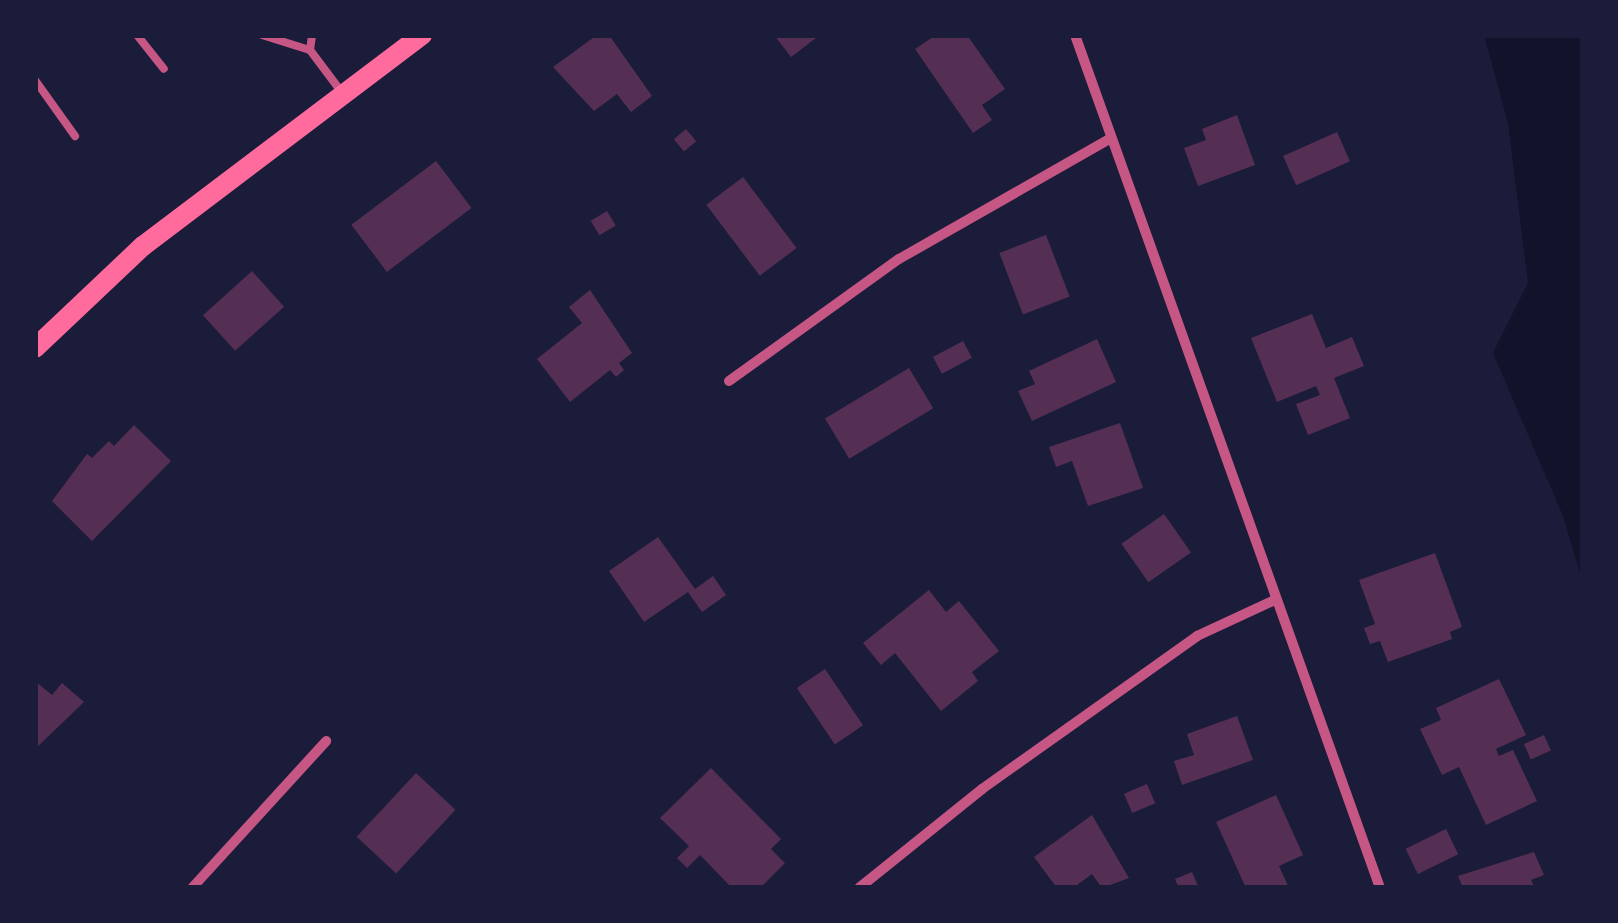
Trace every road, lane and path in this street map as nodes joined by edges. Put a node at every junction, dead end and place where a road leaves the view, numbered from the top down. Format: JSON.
{"nodes":[{"id":1,"x":137,"y":35,"type":"edge"},
{"id":2,"x":262,"y":35,"type":"edge"},
{"id":3,"x":312,"y":35,"type":"edge"},
{"id":4,"x":422,"y":35,"type":"edge"},
{"id":5,"x":1075,"y":35,"type":"edge"},
{"id":6,"x":310,"y":50,"type":"junction"},
{"id":7,"x":164,"y":69,"type":"dead end"},
{"id":8,"x":35,"y":80,"type":"edge"},
{"id":9,"x":343,"y":94,"type":"junction"},
{"id":10,"x":75,"y":136,"type":"dead end"},
{"id":11,"x":1111,"y":138,"type":"junction"},
{"id":12,"x":35,"y":348,"type":"edge"},
{"id":13,"x":730,"y":381,"type":"dead end"},
{"id":14,"x":1275,"y":600,"type":"junction"},
{"id":15,"x":326,"y":742,"type":"dead end"},
{"id":16,"x":192,"y":888,"type":"edge"},
{"id":17,"x":859,"y":888,"type":"edge"},
{"id":18,"x":1380,"y":888,"type":"edge"}],
"edges":[{"from":1,"to":7,"type":"lane"},
{"from":2,"to":6,"type":"lane"},
{"from":3,"to":6,"type":"lane"},
{"from":4,"to":9,"type":"main road"},
{"from":5,"to":11,"type":"street"},
{"from":6,"to":9,"type":"lane"},
{"from":8,"to":10,"type":"lane"},
{"from":9,"to":12,"type":"main road"},
{"from":11,"to":13,"type":"street"},
{"from":11,"to":14,"type":"street"},
{"from":14,"to":17,"type":"street"},
{"from":14,"to":18,"type":"street"},
{"from":15,"to":16,"type":"street"}]}
